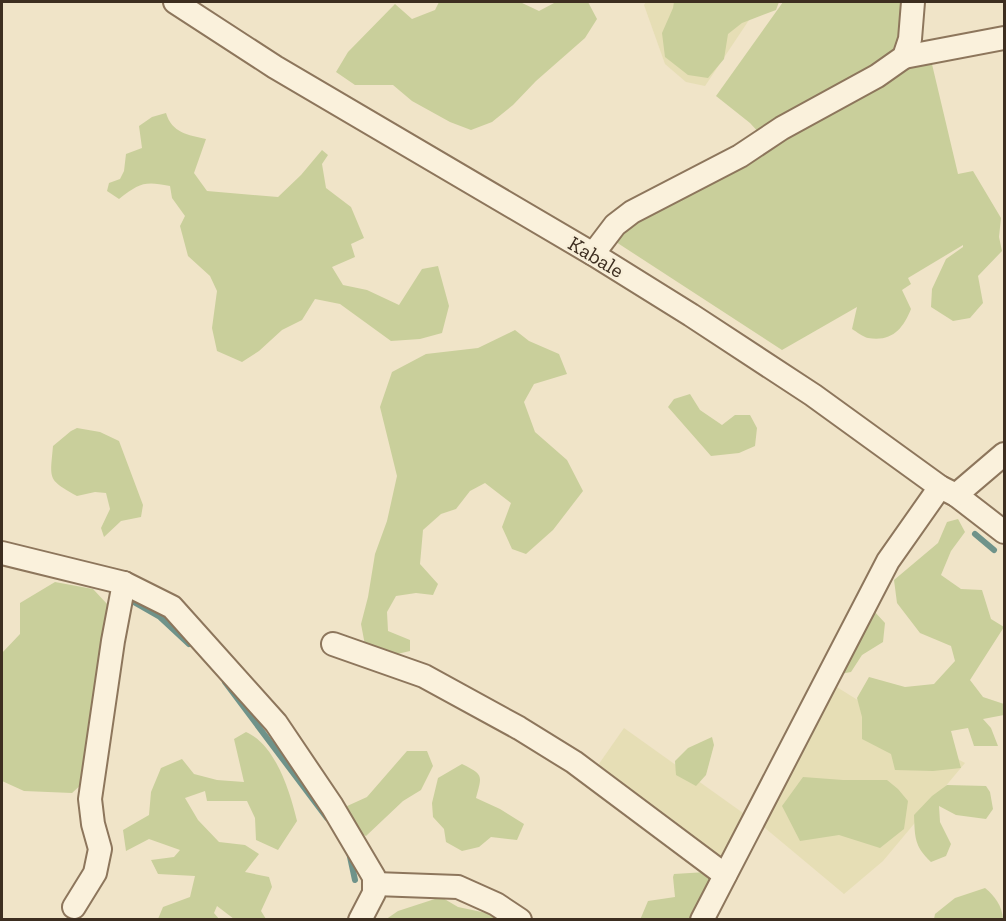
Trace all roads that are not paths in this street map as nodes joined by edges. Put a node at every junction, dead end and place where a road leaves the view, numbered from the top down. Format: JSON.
{"nodes":[{"id":1,"x":913,"y":2,"type":"edge"},
{"id":2,"x":190,"y":5,"type":"edge"},
{"id":3,"x":1005,"y":38,"type":"edge"},
{"id":4,"x":904,"y":57,"type":"junction"},
{"id":5,"x":593,"y":254,"type":"junction"},
{"id":6,"x":1005,"y":454,"type":"edge"},
{"id":7,"x":948,"y":491,"type":"junction"},
{"id":8,"x":1005,"y":532,"type":"edge"},
{"id":9,"x":2,"y":553,"type":"edge"},
{"id":10,"x":124,"y":584,"type":"junction"},
{"id":11,"x":333,"y":644,"type":"dead end"},
{"id":12,"x":725,"y":875,"type":"junction"},
{"id":13,"x":375,"y":884,"type":"junction"},
{"id":14,"x":74,"y":907,"type":"dead end"},
{"id":15,"x":360,"y":920,"type":"edge"},
{"id":16,"x":520,"y":920,"type":"edge"},
{"id":17,"x":702,"y":920,"type":"edge"}],
"edges":[{"from":1,"to":4,"type":"street"},
{"from":2,"to":5,"type":"street","name":"Kabale"},
{"from":3,"to":4,"type":"street"},
{"from":4,"to":5,"type":"street"},
{"from":5,"to":7,"type":"street","name":"Kabale"},
{"from":6,"to":7,"type":"street"},
{"from":7,"to":8,"type":"street","name":"Kabale"},
{"from":7,"to":12,"type":"street"},
{"from":9,"to":10,"type":"street"},
{"from":10,"to":13,"type":"street"},
{"from":10,"to":14,"type":"street"},
{"from":11,"to":12,"type":"street"},
{"from":12,"to":17,"type":"street"},
{"from":13,"to":15,"type":"street"},
{"from":13,"to":16,"type":"street"}]}
